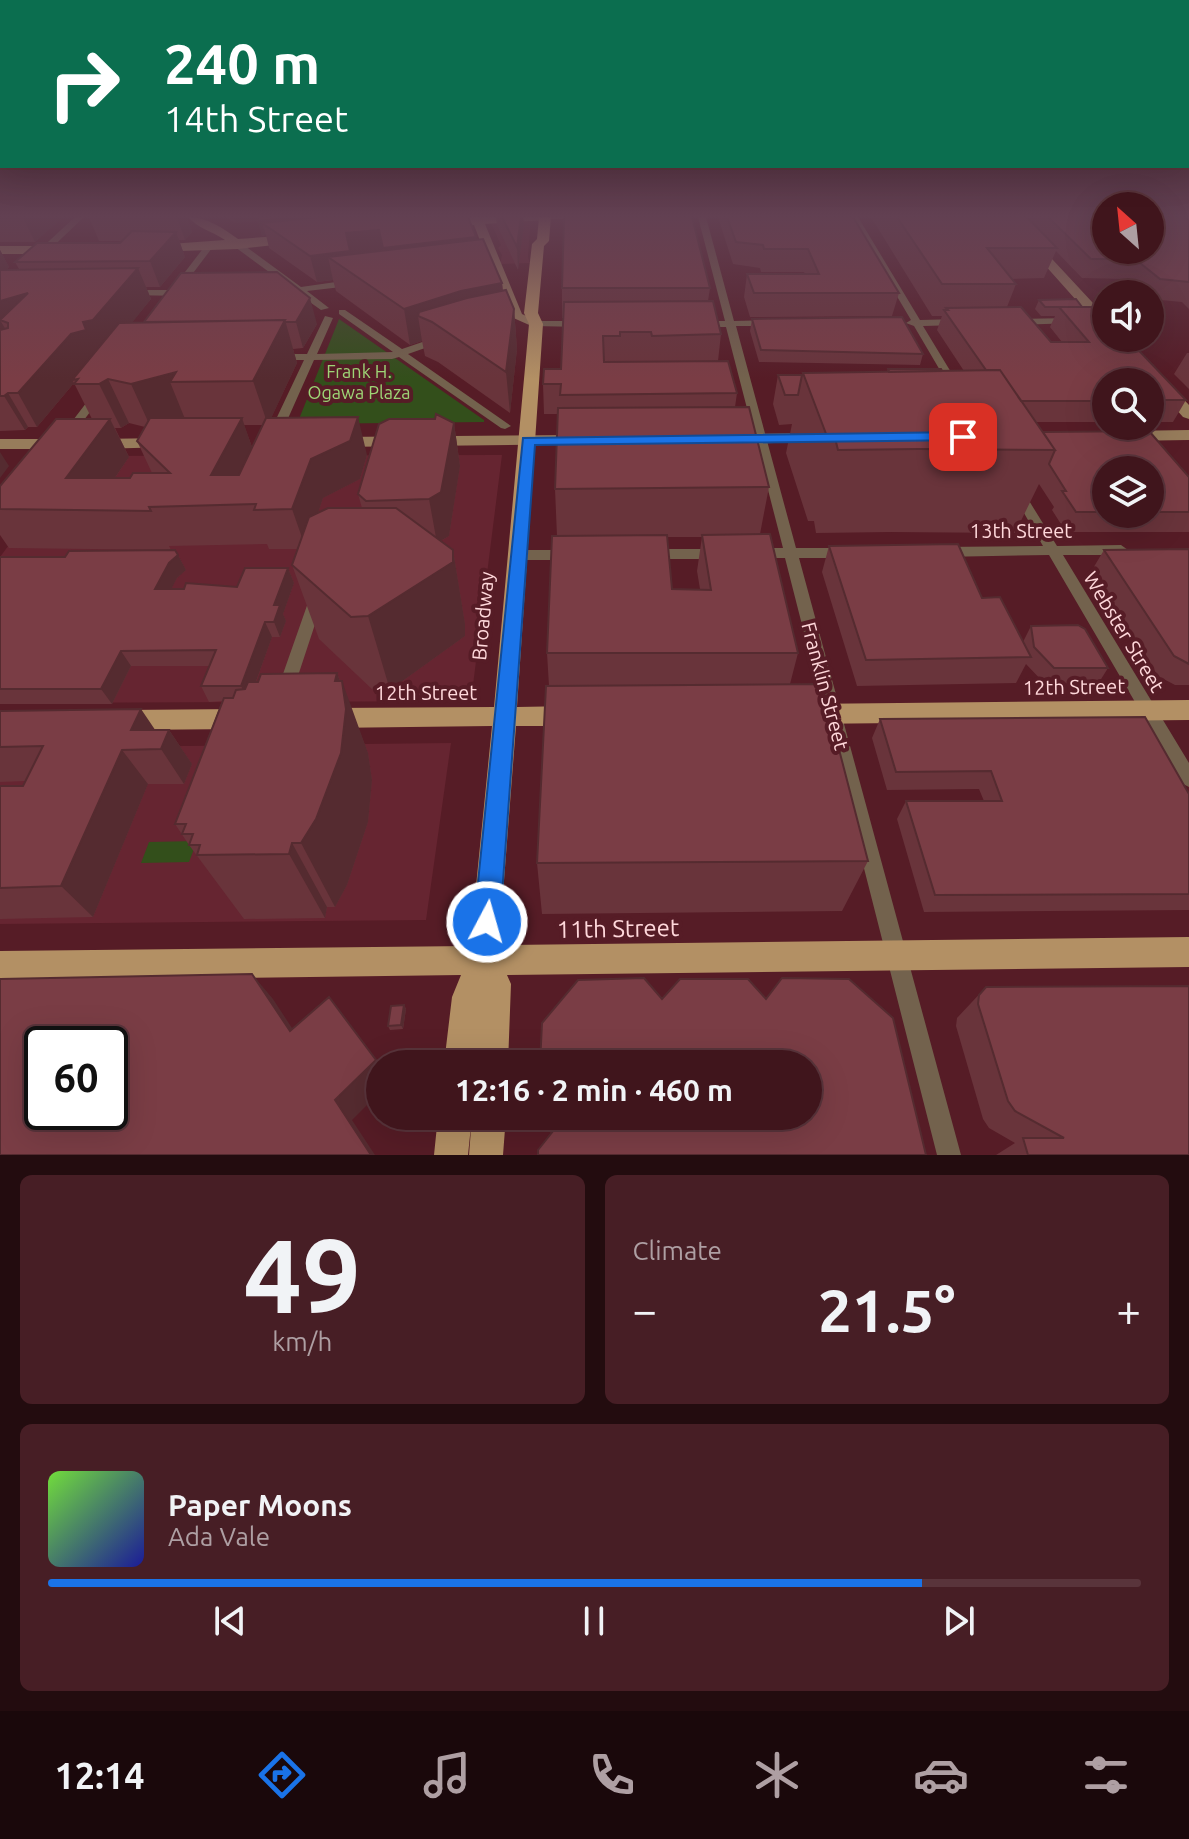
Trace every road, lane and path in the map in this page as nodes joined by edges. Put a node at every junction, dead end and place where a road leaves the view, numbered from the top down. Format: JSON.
{"nodes":[{"id":1,"x":191,"y":271,"type":"edge"},
{"id":2,"x":273,"y":271,"type":"edge"},
{"id":3,"x":491,"y":271,"type":"edge"},
{"id":4,"x":535,"y":271,"type":"edge"},
{"id":5,"x":716,"y":271,"type":"edge"},
{"id":6,"x":886,"y":271,"type":"edge"},
{"id":7,"x":1056,"y":271,"type":"edge"},
{"id":8,"x":356,"y":282,"type":"edge"},
{"id":9,"x":300,"y":291,"type":"junction"},
{"id":10,"x":114,"y":293,"type":"edge"},
{"id":11,"x":174,"y":293,"type":"junction"},
{"id":12,"x":190,"y":293,"type":"edge"},
{"id":13,"x":270,"y":293,"type":"edge"},
{"id":14,"x":161,"y":309,"type":"edge"},
{"id":15,"x":1092,"y":310,"type":"edge"},
{"id":16,"x":326,"y":313,"type":"junction"},
{"id":17,"x":976,"y":322,"type":"edge"},
{"id":18,"x":1005,"y":322,"type":"edge"},
{"id":19,"x":729,"y":323,"type":"junction"},
{"id":20,"x":777,"y":323,"type":"edge"},
{"id":21,"x":899,"y":323,"type":"edge"},
{"id":22,"x":917,"y":323,"type":"junction"},
{"id":23,"x":1092,"y":323,"type":"edge"},
{"id":24,"x":536,"y":324,"type":"junction"},
{"id":25,"x":588,"y":324,"type":"edge"},
{"id":26,"x":681,"y":324,"type":"edge"},
{"id":27,"x":449,"y":337,"type":"edge"},
{"id":28,"x":400,"y":354,"type":"junction"},
{"id":29,"x":263,"y":357,"type":"edge"},
{"id":30,"x":311,"y":357,"type":"junction"},
{"id":31,"x":104,"y":387,"type":"edge"},
{"id":32,"x":1164,"y":387,"type":"edge"},
{"id":33,"x":964,"y":403,"type":"edge"},
{"id":34,"x":1189,"y":414,"type":"edge"},
{"id":35,"x":497,"y":423,"type":"dead end"},
{"id":36,"x":1164,"y":435,"type":"edge"},
{"id":37,"x":1189,"y":435,"type":"edge"},
{"id":38,"x":280,"y":437,"type":"joint"},
{"id":39,"x":839,"y":438,"type":"edge"},
{"id":40,"x":760,"y":439,"type":"junction"},
{"id":41,"x":595,"y":440,"type":"edge"},
{"id":42,"x":714,"y":440,"type":"edge"},
{"id":43,"x":528,"y":441,"type":"junction"},
{"id":44,"x":315,"y":442,"type":"edge"},
{"id":45,"x":183,"y":443,"type":"edge"},
{"id":46,"x":256,"y":443,"type":"edge"},
{"id":47,"x":0,"y":444,"type":"edge"},
{"id":48,"x":56,"y":449,"type":"junction"},
{"id":49,"x":1014,"y":486,"type":"edge"},
{"id":50,"x":1141,"y":550,"type":"edge"},
{"id":51,"x":1053,"y":551,"type":"junction"},
{"id":52,"x":927,"y":552,"type":"edge"},
{"id":53,"x":790,"y":553,"type":"junction"},
{"id":54,"x":855,"y":553,"type":"edge"},
{"id":55,"x":518,"y":555,"type":"junction"},
{"id":56,"x":588,"y":555,"type":"edge"},
{"id":57,"x":631,"y":555,"type":"edge"},
{"id":58,"x":323,"y":578,"type":"edge"},
{"id":59,"x":283,"y":695,"type":"edge"},
{"id":60,"x":1148,"y":710,"type":"junction"},
{"id":61,"x":1189,"y":710,"type":"edge"},
{"id":62,"x":832,"y":713,"type":"junction"},
{"id":63,"x":788,"y":714,"type":"edge"},
{"id":64,"x":602,"y":716,"type":"edge"},
{"id":65,"x":504,"y":717,"type":"junction"},
{"id":66,"x":263,"y":719,"type":"edge"},
{"id":67,"x":307,"y":719,"type":"edge"},
{"id":68,"x":104,"y":721,"type":"edge"},
{"id":69,"x":1189,"y":779,"type":"edge"},
{"id":70,"x":1189,"y":952,"type":"edge"},
{"id":71,"x":896,"y":955,"type":"junction"},
{"id":72,"x":483,"y":961,"type":"junction"},
{"id":73,"x":0,"y":966,"type":"edge"},
{"id":74,"x":461,"y":1050,"type":"edge"},
{"id":75,"x":493,"y":1050,"type":"edge"},
{"id":76,"x":454,"y":1130,"type":"edge"},
{"id":77,"x":488,"y":1130,"type":"edge"},
{"id":78,"x":451,"y":1155,"type":"edge"},
{"id":79,"x":486,"y":1155,"type":"edge"},
{"id":80,"x":949,"y":1155,"type":"edge"}],
"edges":[{"from":1,"to":11,"type":"street"},
{"from":2,"to":9,"type":"street"},
{"from":3,"to":24,"type":"main road"},
{"from":4,"to":24,"type":"main road","name":"Broadway"},
{"from":5,"to":19,"type":"street","name":"Franklin Street"},
{"from":6,"to":22,"type":"street"},
{"from":7,"to":15,"type":"main road"},
{"from":8,"to":9,"type":"street"},
{"from":9,"to":13,"type":"street"},
{"from":9,"to":16,"type":"street"},
{"from":10,"to":11,"type":"street"},
{"from":11,"to":12,"type":"street"},
{"from":11,"to":14,"type":"street"},
{"from":16,"to":28,"type":"street"},
{"from":16,"to":30,"type":"street"},
{"from":17,"to":22,"type":"street"},
{"from":18,"to":23,"type":"street"},
{"from":19,"to":20,"type":"street"},
{"from":19,"to":26,"type":"street"},
{"from":19,"to":40,"type":"street","name":"Franklin Street"},
{"from":21,"to":22,"type":"street"},
{"from":22,"to":33,"type":"street"},
{"from":24,"to":25,"type":"street"},
{"from":24,"to":43,"type":"main road","name":"Broadway"},
{"from":27,"to":28,"type":"street"},
{"from":28,"to":30,"type":"street"},
{"from":28,"to":35,"type":"street"},
{"from":29,"to":30,"type":"street"},
{"from":30,"to":38,"type":"street"},
{"from":31,"to":48,"type":"street"},
{"from":32,"to":34,"type":"main road"},
{"from":36,"to":37,"type":"main road"},
{"from":38,"to":46,"type":"main road"},
{"from":39,"to":40,"type":"main road"},
{"from":40,"to":42,"type":"main road"},
{"from":40,"to":53,"type":"street","name":"Franklin Street"},
{"from":41,"to":43,"type":"main road"},
{"from":43,"to":44,"type":"main road"},
{"from":43,"to":55,"type":"main road","name":"Broadway"},
{"from":45,"to":48,"type":"main road"},
{"from":47,"to":48,"type":"main road"},
{"from":49,"to":51,"type":"street","name":"Webster Street"},
{"from":50,"to":51,"type":"street","name":"13th Street"},
{"from":51,"to":52,"type":"street","name":"13th Street"},
{"from":51,"to":60,"type":"street","name":"Webster Street"},
{"from":53,"to":54,"type":"street"},
{"from":53,"to":57,"type":"street"},
{"from":53,"to":62,"type":"street","name":"Franklin Street"},
{"from":55,"to":56,"type":"street"},
{"from":55,"to":65,"type":"main road","name":"Broadway"},
{"from":58,"to":59,"type":"street"},
{"from":60,"to":61,"type":"main road","name":"12th Street"},
{"from":60,"to":62,"type":"main road","name":"12th Street"},
{"from":60,"to":69,"type":"street","name":"Webster Street"},
{"from":62,"to":63,"type":"main road","name":"12th Street"},
{"from":62,"to":71,"type":"street","name":"Franklin Street"},
{"from":64,"to":65,"type":"main road","name":"12th Street"},
{"from":65,"to":67,"type":"main road","name":"12th Street"},
{"from":65,"to":72,"type":"main road","name":"Broadway"},
{"from":66,"to":68,"type":"main road"},
{"from":70,"to":71,"type":"main road","name":"11th Street"},
{"from":71,"to":72,"type":"main road","name":"11th Street"},
{"from":71,"to":80,"type":"street","name":"Franklin Street"},
{"from":72,"to":73,"type":"main road","name":"11th Street"},
{"from":72,"to":74,"type":"main road","name":"Broadway"},
{"from":72,"to":75,"type":"main road","name":"Broadway"},
{"from":76,"to":78,"type":"main road"},
{"from":77,"to":79,"type":"main road"}]}
